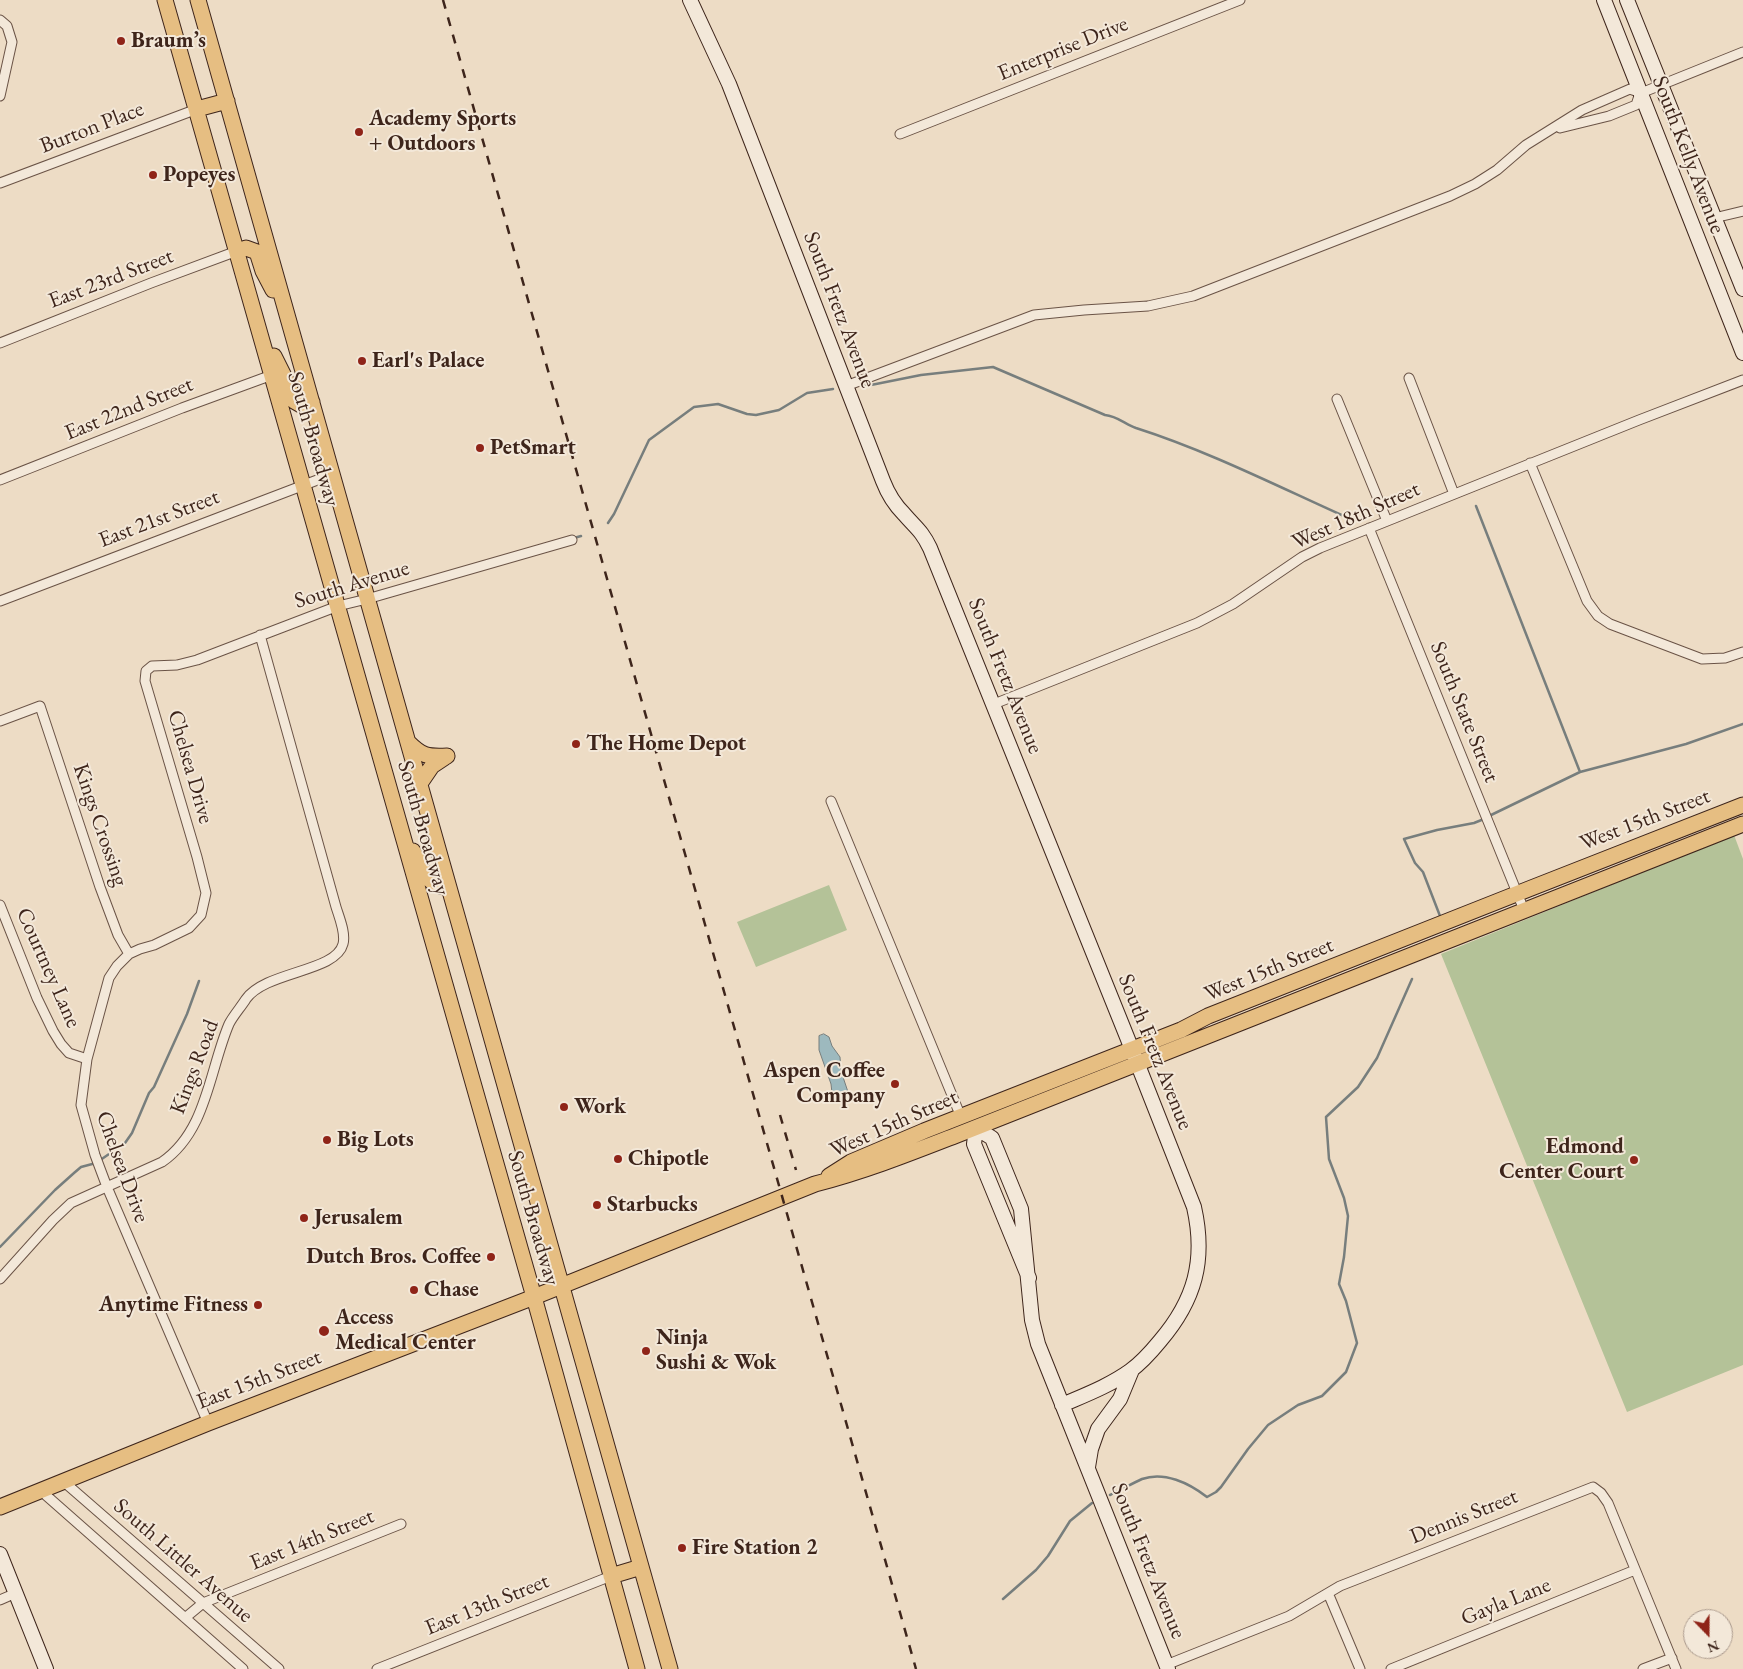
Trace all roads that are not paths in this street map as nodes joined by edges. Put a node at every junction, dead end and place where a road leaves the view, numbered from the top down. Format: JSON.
{"nodes":[{"id":1,"x":165,"y":0,"type":"edge"},
{"id":2,"x":198,"y":0,"type":"edge"},
{"id":3,"x":690,"y":0,"type":"edge"},
{"id":4,"x":1240,"y":0,"type":"edge"},
{"id":5,"x":1604,"y":0,"type":"edge"},
{"id":6,"x":1627,"y":0,"type":"edge"},
{"id":7,"x":0,"y":20,"type":"edge"},
{"id":8,"x":1743,"y":52,"type":"edge"},
{"id":9,"x":1662,"y":85,"type":"junction"},
{"id":10,"x":1640,"y":93,"type":"junction"},
{"id":11,"x":0,"y":96,"type":"edge"},
{"id":12,"x":227,"y":101,"type":"junction"},
{"id":13,"x":197,"y":109,"type":"junction"},
{"id":14,"x":1548,"y":131,"type":"junction"},
{"id":15,"x":900,"y":134,"type":"dead end"},
{"id":16,"x":0,"y":183,"type":"edge"},
{"id":17,"x":1743,"y":211,"type":"edge"},
{"id":18,"x":1714,"y":218,"type":"junction"},
{"id":19,"x":237,"y":251,"type":"junction"},
{"id":20,"x":1743,"y":289,"type":"edge"},
{"id":21,"x":285,"y":310,"type":"junction"},
{"id":22,"x":259,"y":327,"type":"junction"},
{"id":23,"x":0,"y":343,"type":"edge"},
{"id":24,"x":1743,"y":353,"type":"edge"},
{"id":25,"x":272,"y":375,"type":"junction"},
{"id":26,"x":1409,"y":378,"type":"dead end"},
{"id":27,"x":1743,"y":380,"type":"edge"},
{"id":28,"x":846,"y":386,"type":"junction"},
{"id":29,"x":1338,"y":399,"type":"dead end"},
{"id":30,"x":312,"y":402,"type":"junction"},
{"id":31,"x":1530,"y":463,"type":"junction"},
{"id":32,"x":333,"y":474,"type":"junction"},
{"id":33,"x":0,"y":480,"type":"edge"},
{"id":34,"x":304,"y":484,"type":"junction"},
{"id":35,"x":1454,"y":494,"type":"junction"},
{"id":36,"x":1387,"y":521,"type":"junction"},
{"id":37,"x":1369,"y":528,"type":"junction"},
{"id":38,"x":572,"y":540,"type":"dead end"},
{"id":39,"x":367,"y":599,"type":"junction"},
{"id":40,"x":0,"y":601,"type":"edge"},
{"id":41,"x":338,"y":606,"type":"junction"},
{"id":42,"x":260,"y":634,"type":"junction"},
{"id":43,"x":1743,"y":652,"type":"edge"},
{"id":44,"x":146,"y":671,"type":"joint"},
{"id":45,"x":994,"y":704,"type":"junction"},
{"id":46,"x":0,"y":721,"type":"edge"},
{"id":47,"x":408,"y":742,"type":"junction"},
{"id":48,"x":420,"y":785,"type":"junction"},
{"id":49,"x":832,"y":801,"type":"dead end"},
{"id":50,"x":1743,"y":805,"type":"edge"},
{"id":51,"x":1743,"y":824,"type":"edge"},
{"id":52,"x":402,"y":832,"type":"junction"},
{"id":53,"x":448,"y":887,"type":"junction"},
{"id":54,"x":1517,"y":893,"type":"junction"},
{"id":55,"x":0,"y":905,"type":"edge"},
{"id":56,"x":1524,"y":910,"type":"junction"},
{"id":57,"x":129,"y":954,"type":"junction"},
{"id":58,"x":1132,"y":1048,"type":"junction"},
{"id":59,"x":87,"y":1059,"type":"junction"},
{"id":60,"x":1137,"y":1064,"type":"junction"},
{"id":61,"x":961,"y":1117,"type":"junction"},
{"id":62,"x":976,"y":1128,"type":"junction"},
{"id":63,"x":816,"y":1184,"type":"junction"},
{"id":64,"x":107,"y":1187,"type":"junction"},
{"id":65,"x":0,"y":1278,"type":"edge"},
{"id":66,"x":562,"y":1286,"type":"junction"},
{"id":67,"x":534,"y":1296,"type":"junction"},
{"id":68,"x":1132,"y":1370,"type":"junction"},
{"id":69,"x":1062,"y":1405,"type":"junction"},
{"id":70,"x":208,"y":1423,"type":"junction"},
{"id":71,"x":1088,"y":1468,"type":"junction"},
{"id":72,"x":63,"y":1481,"type":"junction"},
{"id":73,"x":40,"y":1490,"type":"junction"},
{"id":74,"x":0,"y":1507,"type":"edge"},
{"id":75,"x":402,"y":1524,"type":"dead end"},
{"id":76,"x":0,"y":1554,"type":"edge"},
{"id":77,"x":641,"y":1567,"type":"junction"},
{"id":78,"x":1635,"y":1570,"type":"junction"},
{"id":79,"x":611,"y":1576,"type":"junction"},
{"id":80,"x":16,"y":1593,"type":"junction"},
{"id":81,"x":1328,"y":1593,"type":"junction"},
{"id":82,"x":0,"y":1600,"type":"edge"},
{"id":83,"x":203,"y":1603,"type":"junction"},
{"id":84,"x":185,"y":1618,"type":"junction"},
{"id":85,"x":1672,"y":1658,"type":"junction"},
{"id":86,"x":1167,"y":1667,"type":"edge"},
{"id":87,"x":46,"y":1669,"type":"edge"},
{"id":88,"x":243,"y":1669,"type":"edge"},
{"id":89,"x":279,"y":1669,"type":"edge"},
{"id":90,"x":377,"y":1669,"type":"edge"},
{"id":91,"x":637,"y":1669,"type":"edge"},
{"id":92,"x":670,"y":1669,"type":"edge"},
{"id":93,"x":1360,"y":1669,"type":"edge"},
{"id":94,"x":1391,"y":1669,"type":"edge"},
{"id":95,"x":1643,"y":1669,"type":"edge"},
{"id":96,"x":1676,"y":1669,"type":"edge"}],
"edges":[{"from":1,"to":13,"type":"main road","name":"South Broadway"},
{"from":2,"to":12,"type":"main road","name":"South Broadway"},
{"from":3,"to":28,"type":"street","name":"South Fretz Avenue"},
{"from":4,"to":15,"type":"street","name":"Enterprise Drive"},
{"from":5,"to":10,"type":"street","name":"South Kelly Avenue"},
{"from":6,"to":9,"type":"street","name":"South Kelly Avenue"},
{"from":7,"to":11,"type":"street"},
{"from":8,"to":9,"type":"street"},
{"from":9,"to":10,"type":"street"},
{"from":9,"to":18,"type":"street","name":"South Kelly Avenue"},
{"from":10,"to":14,"type":"street"},
{"from":10,"to":14,"type":"street"},
{"from":10,"to":24,"type":"street","name":"South Kelly Avenue"},
{"from":12,"to":13,"type":"main road"},
{"from":12,"to":21,"type":"main road","name":"South Broadway"},
{"from":13,"to":16,"type":"street","name":"Burton Place"},
{"from":13,"to":19,"type":"main road","name":"South Broadway"},
{"from":14,"to":28,"type":"street"},
{"from":17,"to":18,"type":"street"},
{"from":18,"to":20,"type":"street","name":"South Kelly Avenue"},
{"from":19,"to":21,"type":"main road"},
{"from":19,"to":22,"type":"main road","name":"South Broadway"},
{"from":19,"to":23,"type":"street","name":"East 23rd Street"},
{"from":21,"to":30,"type":"main road","name":"South Broadway"},
{"from":22,"to":25,"type":"main road","name":"South Broadway"},
{"from":22,"to":30,"type":"main road"},
{"from":25,"to":33,"type":"street","name":"East 22nd Street"},
{"from":25,"to":34,"type":"main road","name":"South Broadway"},
{"from":26,"to":35,"type":"street"},
{"from":27,"to":31,"type":"street","name":"West 18th Street"},
{"from":28,"to":45,"type":"street","name":"South Fretz Avenue"},
{"from":29,"to":36,"type":"street"},
{"from":30,"to":32,"type":"main road","name":"South Broadway"},
{"from":31,"to":35,"type":"street","name":"West 18th Street"},
{"from":31,"to":43,"type":"street"},
{"from":32,"to":34,"type":"street","name":"East 21st Street"},
{"from":32,"to":39,"type":"main road","name":"South Broadway"},
{"from":34,"to":40,"type":"street","name":"East 21st Street"},
{"from":34,"to":41,"type":"main road","name":"South Broadway"},
{"from":35,"to":36,"type":"street","name":"West 18th Street"},
{"from":36,"to":37,"type":"street","name":"West 18th Street"},
{"from":37,"to":45,"type":"street","name":"West 18th Street"},
{"from":37,"to":54,"type":"street","name":"South State Street"},
{"from":38,"to":39,"type":"street","name":"South Avenue"},
{"from":39,"to":41,"type":"street","name":"South Avenue"},
{"from":39,"to":47,"type":"main road","name":"South Broadway"},
{"from":41,"to":42,"type":"street","name":"South Avenue"},
{"from":41,"to":52,"type":"main road","name":"South Broadway"},
{"from":42,"to":44,"type":"street","name":"South Avenue"},
{"from":42,"to":64,"type":"street","name":"Kings Road"},
{"from":44,"to":57,"type":"street","name":"Chelsea Drive"},
{"from":45,"to":58,"type":"street","name":"South Fretz Avenue"},
{"from":46,"to":57,"type":"street","name":"Kings Crossing"},
{"from":47,"to":48,"type":"main road","name":"South Broadway"},
{"from":47,"to":48,"type":"main road"},
{"from":48,"to":53,"type":"main road","name":"South Broadway"},
{"from":49,"to":61,"type":"street"},
{"from":50,"to":54,"type":"main road","name":"West 15th Street"},
{"from":51,"to":56,"type":"main road","name":"West 15th Street"},
{"from":52,"to":53,"type":"main road"},
{"from":52,"to":67,"type":"main road","name":"South Broadway"},
{"from":53,"to":66,"type":"main road","name":"South Broadway"},
{"from":54,"to":56,"type":"street","name":"South State Street"},
{"from":54,"to":58,"type":"main road","name":"West 15th Street"},
{"from":55,"to":59,"type":"street","name":"Courtney Lane"},
{"from":56,"to":60,"type":"main road","name":"West 15th Street"},
{"from":57,"to":59,"type":"street","name":"Chelsea Drive"},
{"from":58,"to":60,"type":"street","name":"South Fretz Avenue"},
{"from":58,"to":61,"type":"main road","name":"West 15th Street"},
{"from":59,"to":64,"type":"street","name":"Chelsea Drive"},
{"from":60,"to":62,"type":"main road","name":"West 15th Street"},
{"from":60,"to":68,"type":"street","name":"South Fretz Avenue"},
{"from":61,"to":62,"type":"main road"},
{"from":61,"to":63,"type":"main road","name":"West 15th Street"},
{"from":62,"to":63,"type":"main road","name":"West 15th Street"},
{"from":62,"to":69,"type":"street","name":"South Fretz Avenue"},
{"from":63,"to":66,"type":"main road","name":"West 15th Street"},
{"from":64,"to":65,"type":"street","name":"Kings Road"},
{"from":64,"to":70,"type":"street","name":"Chelsea Drive"},
{"from":66,"to":67,"type":"main road","name":"East 15th Street"},
{"from":66,"to":77,"type":"main road","name":"South Broadway"},
{"from":67,"to":70,"type":"main road","name":"East 15th Street"},
{"from":67,"to":79,"type":"main road","name":"South Broadway"},
{"from":68,"to":69,"type":"street","name":"South Fretz Avenue"},
{"from":68,"to":71,"type":"street","name":"South Fretz Avenue"},
{"from":69,"to":71,"type":"street","name":"South Fretz Avenue"},
{"from":70,"to":72,"type":"main road","name":"East 15th Street"},
{"from":71,"to":86,"type":"street","name":"South Fretz Avenue"},
{"from":72,"to":73,"type":"main road","name":"East 15th Street"},
{"from":72,"to":83,"type":"street","name":"South Littler Avenue"},
{"from":73,"to":74,"type":"main road","name":"East 15th Street"},
{"from":73,"to":84,"type":"street","name":"South Littler Avenue"},
{"from":75,"to":83,"type":"street","name":"East 14th Street"},
{"from":76,"to":80,"type":"street"},
{"from":77,"to":79,"type":"main road"},
{"from":77,"to":92,"type":"main road","name":"South Broadway"},
{"from":78,"to":81,"type":"street","name":"Dennis Street"},
{"from":78,"to":85,"type":"street","name":"Dennis Street"},
{"from":78,"to":94,"type":"street","name":"Gayla Lane"},
{"from":79,"to":90,"type":"street","name":"East 13th Street"},
{"from":79,"to":91,"type":"main road","name":"South Broadway"},
{"from":80,"to":82,"type":"street"},
{"from":80,"to":87,"type":"street"},
{"from":81,"to":86,"type":"street","name":"Dennis Street"},
{"from":81,"to":93,"type":"street"},
{"from":83,"to":84,"type":"street","name":"East 14th Street"},
{"from":83,"to":89,"type":"street","name":"South Littler Avenue"},
{"from":84,"to":88,"type":"street","name":"South Littler Avenue"},
{"from":85,"to":95,"type":"street"},
{"from":85,"to":96,"type":"street","name":"Dennis Street"}]}
